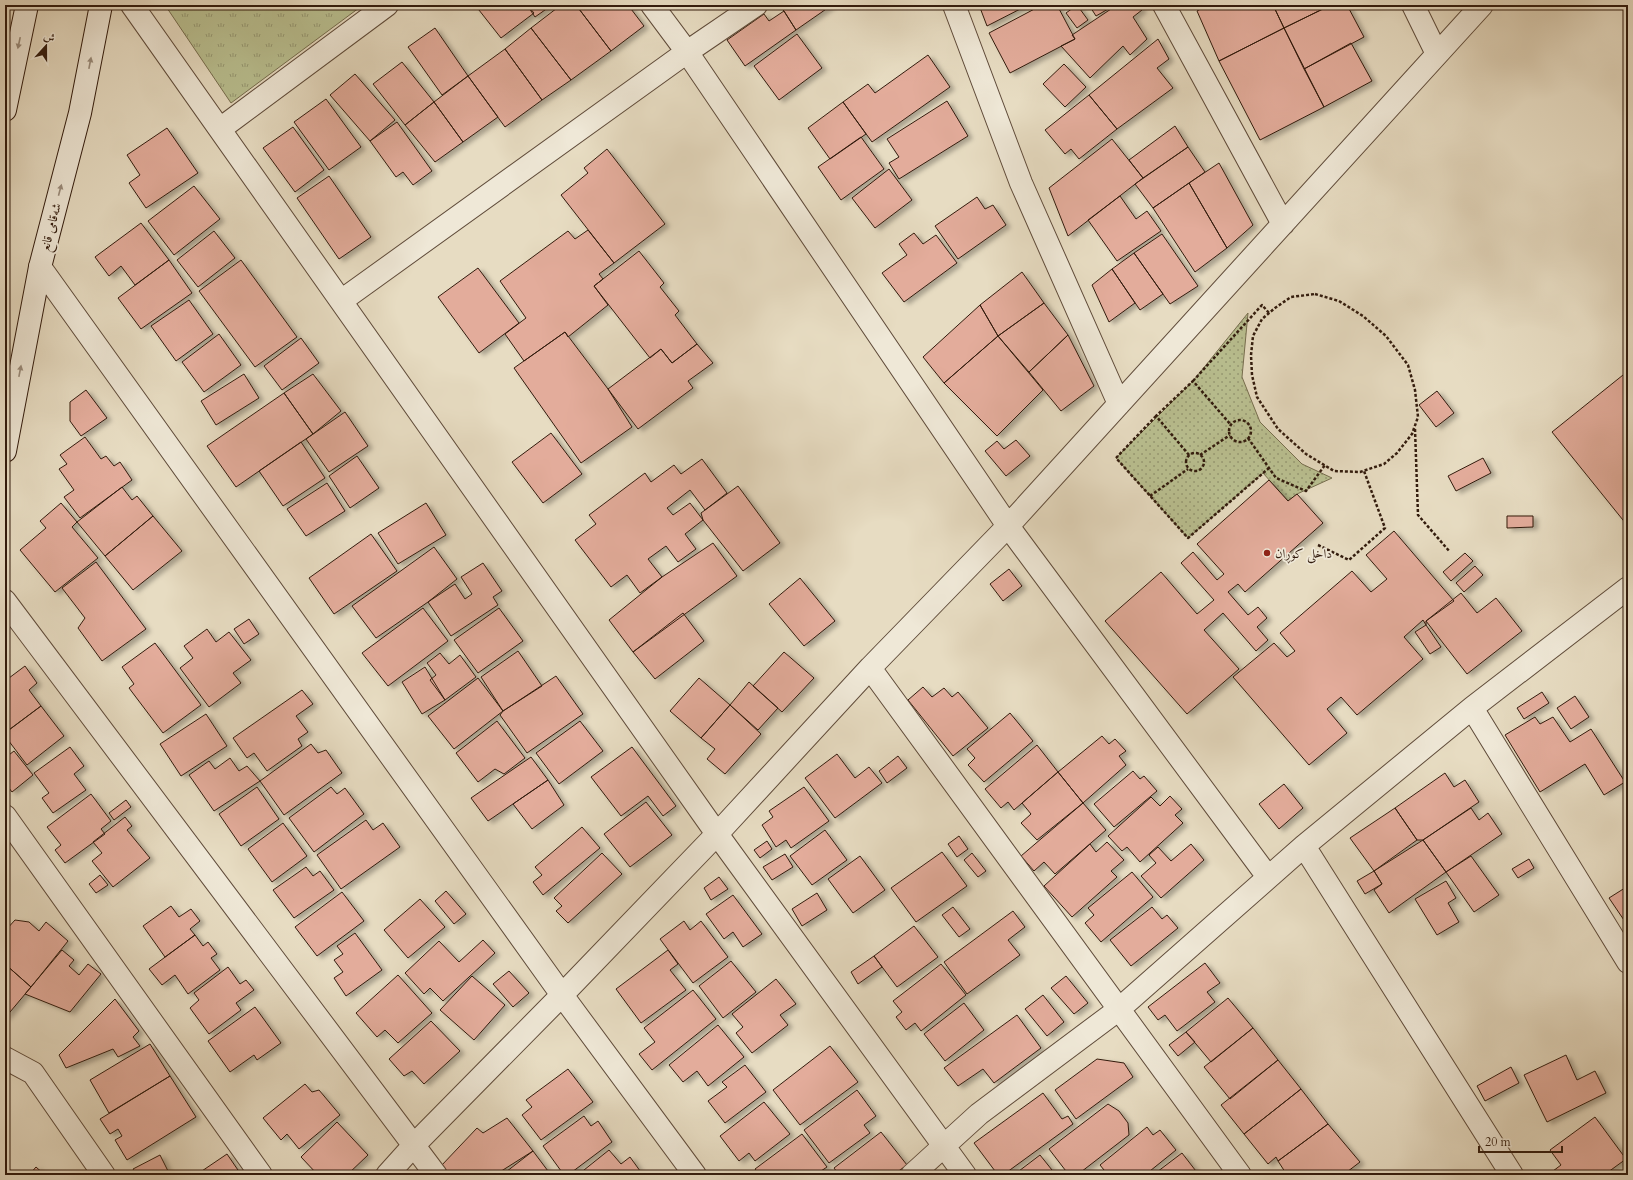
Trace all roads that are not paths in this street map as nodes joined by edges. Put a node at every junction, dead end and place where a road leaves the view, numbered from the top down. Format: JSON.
{"nodes":[{"id":1,"x":27,"y":5,"type":"edge"},
{"id":2,"x":101,"y":5,"type":"edge"},
{"id":3,"x":132,"y":5,"type":"edge"},
{"id":4,"x":387,"y":5,"type":"edge"},
{"id":5,"x":652,"y":5,"type":"edge"},
{"id":6,"x":756,"y":5,"type":"edge"},
{"id":7,"x":954,"y":5,"type":"edge"},
{"id":8,"x":1164,"y":5,"type":"edge"},
{"id":9,"x":1413,"y":5,"type":"edge"},
{"id":10,"x":1482,"y":5,"type":"edge"},
{"id":11,"x":687,"y":52,"type":"junction"},
{"id":12,"x":1437,"y":54,"type":"junction"},
{"id":13,"x":5,"y":110,"type":"edge"},
{"id":14,"x":220,"y":129,"type":"junction"},
{"id":15,"x":1283,"y":224,"type":"junction"},
{"id":16,"x":40,"y":267,"type":"junction"},
{"id":17,"x":341,"y":301,"type":"junction"},
{"id":18,"x":1119,"y":404,"type":"junction"},
{"id":19,"x":5,"y":451,"type":"edge"},
{"id":20,"x":1008,"y":526,"type":"junction"},
{"id":21,"x":1627,"y":592,"type":"edge"},
{"id":22,"x":5,"y":601,"type":"edge"},
{"id":23,"x":870,"y":668,"type":"junction"},
{"id":24,"x":1472,"y":708,"type":"junction"},
{"id":25,"x":5,"y":816,"type":"edge"},
{"id":26,"x":717,"y":834,"type":"junction"},
{"id":27,"x":1304,"y":846,"type":"junction"},
{"id":28,"x":1268,"y":877,"type":"junction"},
{"id":29,"x":1628,"y":962,"type":"edge"},
{"id":30,"x":562,"y":995,"type":"junction"},
{"id":31,"x":1118,"y":1010,"type":"junction"},
{"id":32,"x":5,"y":1058,"type":"edge"},
{"id":33,"x":414,"y":1145,"type":"junction"},
{"id":34,"x":944,"y":1147,"type":"junction"},
{"id":35,"x":104,"y":1175,"type":"edge"},
{"id":36,"x":261,"y":1175,"type":"edge"},
{"id":37,"x":387,"y":1175,"type":"edge"},
{"id":38,"x":436,"y":1175,"type":"edge"},
{"id":39,"x":695,"y":1175,"type":"edge"},
{"id":40,"x":912,"y":1175,"type":"edge"},
{"id":41,"x":965,"y":1175,"type":"edge"},
{"id":42,"x":1240,"y":1175,"type":"edge"},
{"id":43,"x":1512,"y":1175,"type":"edge"}],
"edges":[{"from":1,"to":13,"type":"street","one_way":true},
{"from":16,"to":2,"type":"street","name":"شەقامی قانع","one_way":true},
{"from":3,"to":14,"type":"street"},
{"from":4,"to":14,"type":"street"},
{"from":5,"to":11,"type":"street"},
{"from":6,"to":11,"type":"street"},
{"from":7,"to":18,"type":"street"},
{"from":8,"to":15,"type":"street"},
{"from":9,"to":12,"type":"street"},
{"from":10,"to":12,"type":"street"},
{"from":11,"to":17,"type":"street"},
{"from":11,"to":20,"type":"street"},
{"from":12,"to":15,"type":"street"},
{"from":14,"to":17,"type":"street"},
{"from":15,"to":18,"type":"street"},
{"from":19,"to":16,"type":"street","name":"شەقامی قانع","one_way":true},
{"from":16,"to":30,"type":"street"},
{"from":17,"to":26,"type":"street"},
{"from":18,"to":20,"type":"street"},
{"from":20,"to":23,"type":"street"},
{"from":20,"to":28,"type":"street"},
{"from":21,"to":24,"type":"street"},
{"from":22,"to":33,"type":"street"},
{"from":23,"to":26,"type":"street"},
{"from":23,"to":31,"type":"street"},
{"from":24,"to":27,"type":"street"},
{"from":24,"to":29,"type":"street"},
{"from":25,"to":36,"type":"street"},
{"from":26,"to":30,"type":"street"},
{"from":26,"to":34,"type":"street"},
{"from":27,"to":28,"type":"street"},
{"from":27,"to":43,"type":"street"},
{"from":28,"to":31,"type":"street"},
{"from":30,"to":33,"type":"street"},
{"from":30,"to":39,"type":"street"},
{"from":31,"to":34,"type":"street"},
{"from":31,"to":42,"type":"street"},
{"from":32,"to":35,"type":"street"},
{"from":33,"to":37,"type":"street"},
{"from":33,"to":38,"type":"street"},
{"from":34,"to":40,"type":"street"},
{"from":34,"to":41,"type":"street"}]}
